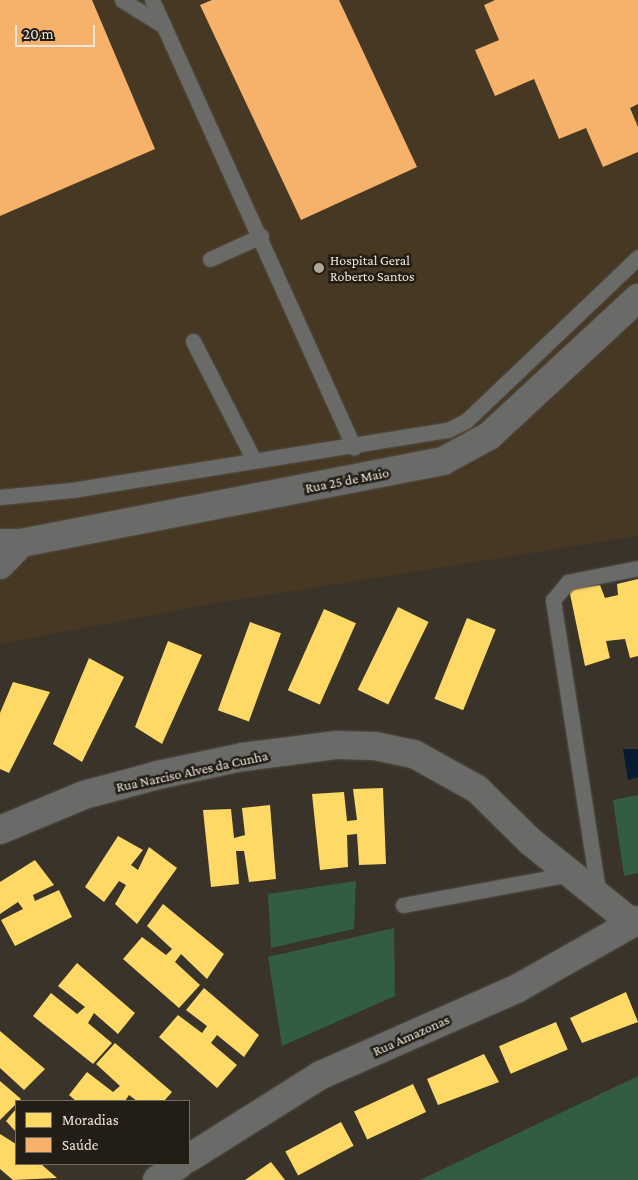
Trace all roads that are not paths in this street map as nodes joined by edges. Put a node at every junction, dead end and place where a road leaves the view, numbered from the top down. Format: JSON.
{"nodes":[{"id":1,"x":122,"y":0,"type":"edge"},
{"id":2,"x":152,"y":0,"type":"edge"},
{"id":3,"x":164,"y":26,"type":"junction"},
{"id":4,"x":261,"y":236,"type":"junction"},
{"id":5,"x":638,"y":257,"type":"edge"},
{"id":6,"x":210,"y":259,"type":"dead end"},
{"id":7,"x":638,"y":298,"type":"edge"},
{"id":8,"x":192,"y":341,"type":"dead end"},
{"id":9,"x":354,"y":448,"type":"junction"},
{"id":10,"x":253,"y":458,"type":"junction"},
{"id":11,"x":0,"y":488,"type":"edge"},
{"id":12,"x":16,"y":496,"type":"junction"},
{"id":13,"x":0,"y":497,"type":"edge"},
{"id":14,"x":11,"y":543,"type":"edge"},
{"id":15,"x":0,"y":566,"type":"edge"},
{"id":16,"x":638,"y":568,"type":"edge"},
{"id":17,"x":0,"y":830,"type":"edge"},
{"id":18,"x":570,"y":874,"type":"junction"},
{"id":19,"x":600,"y":898,"type":"junction"},
{"id":20,"x":402,"y":905,"type":"dead end"},
{"id":21,"x":634,"y":921,"type":"edge"},
{"id":22,"x":190,"y":1157,"type":"edge"},
{"id":23,"x":179,"y":1165,"type":"edge"},
{"id":24,"x":157,"y":1180,"type":"edge"}],
"edges":[{"from":1,"to":3,"type":"lane"},
{"from":2,"to":3,"type":"lane"},
{"from":3,"to":4,"type":"lane"},
{"from":4,"to":6,"type":"lane"},
{"from":4,"to":9,"type":"lane"},
{"from":5,"to":9,"type":"lane"},
{"from":7,"to":14,"type":"street","name":"Rua 25 de Maio"},
{"from":8,"to":10,"type":"lane"},
{"from":9,"to":10,"type":"lane"},
{"from":10,"to":12,"type":"lane"},
{"from":11,"to":12,"type":"lane"},
{"from":12,"to":13,"type":"lane"},
{"from":14,"to":15,"type":"street"},
{"from":16,"to":19,"type":"lane"},
{"from":17,"to":18,"type":"street","name":"Rua Narciso Alves da Cunha"},
{"from":18,"to":19,"type":"street","name":"Rua Narciso Alves da Cunha"},
{"from":18,"to":20,"type":"lane"},
{"from":19,"to":21,"type":"street","name":"Rua Narciso Alves da Cunha"},
{"from":21,"to":22,"type":"street","name":"Rua Amazonas"},
{"from":23,"to":24,"type":"street"}]}
